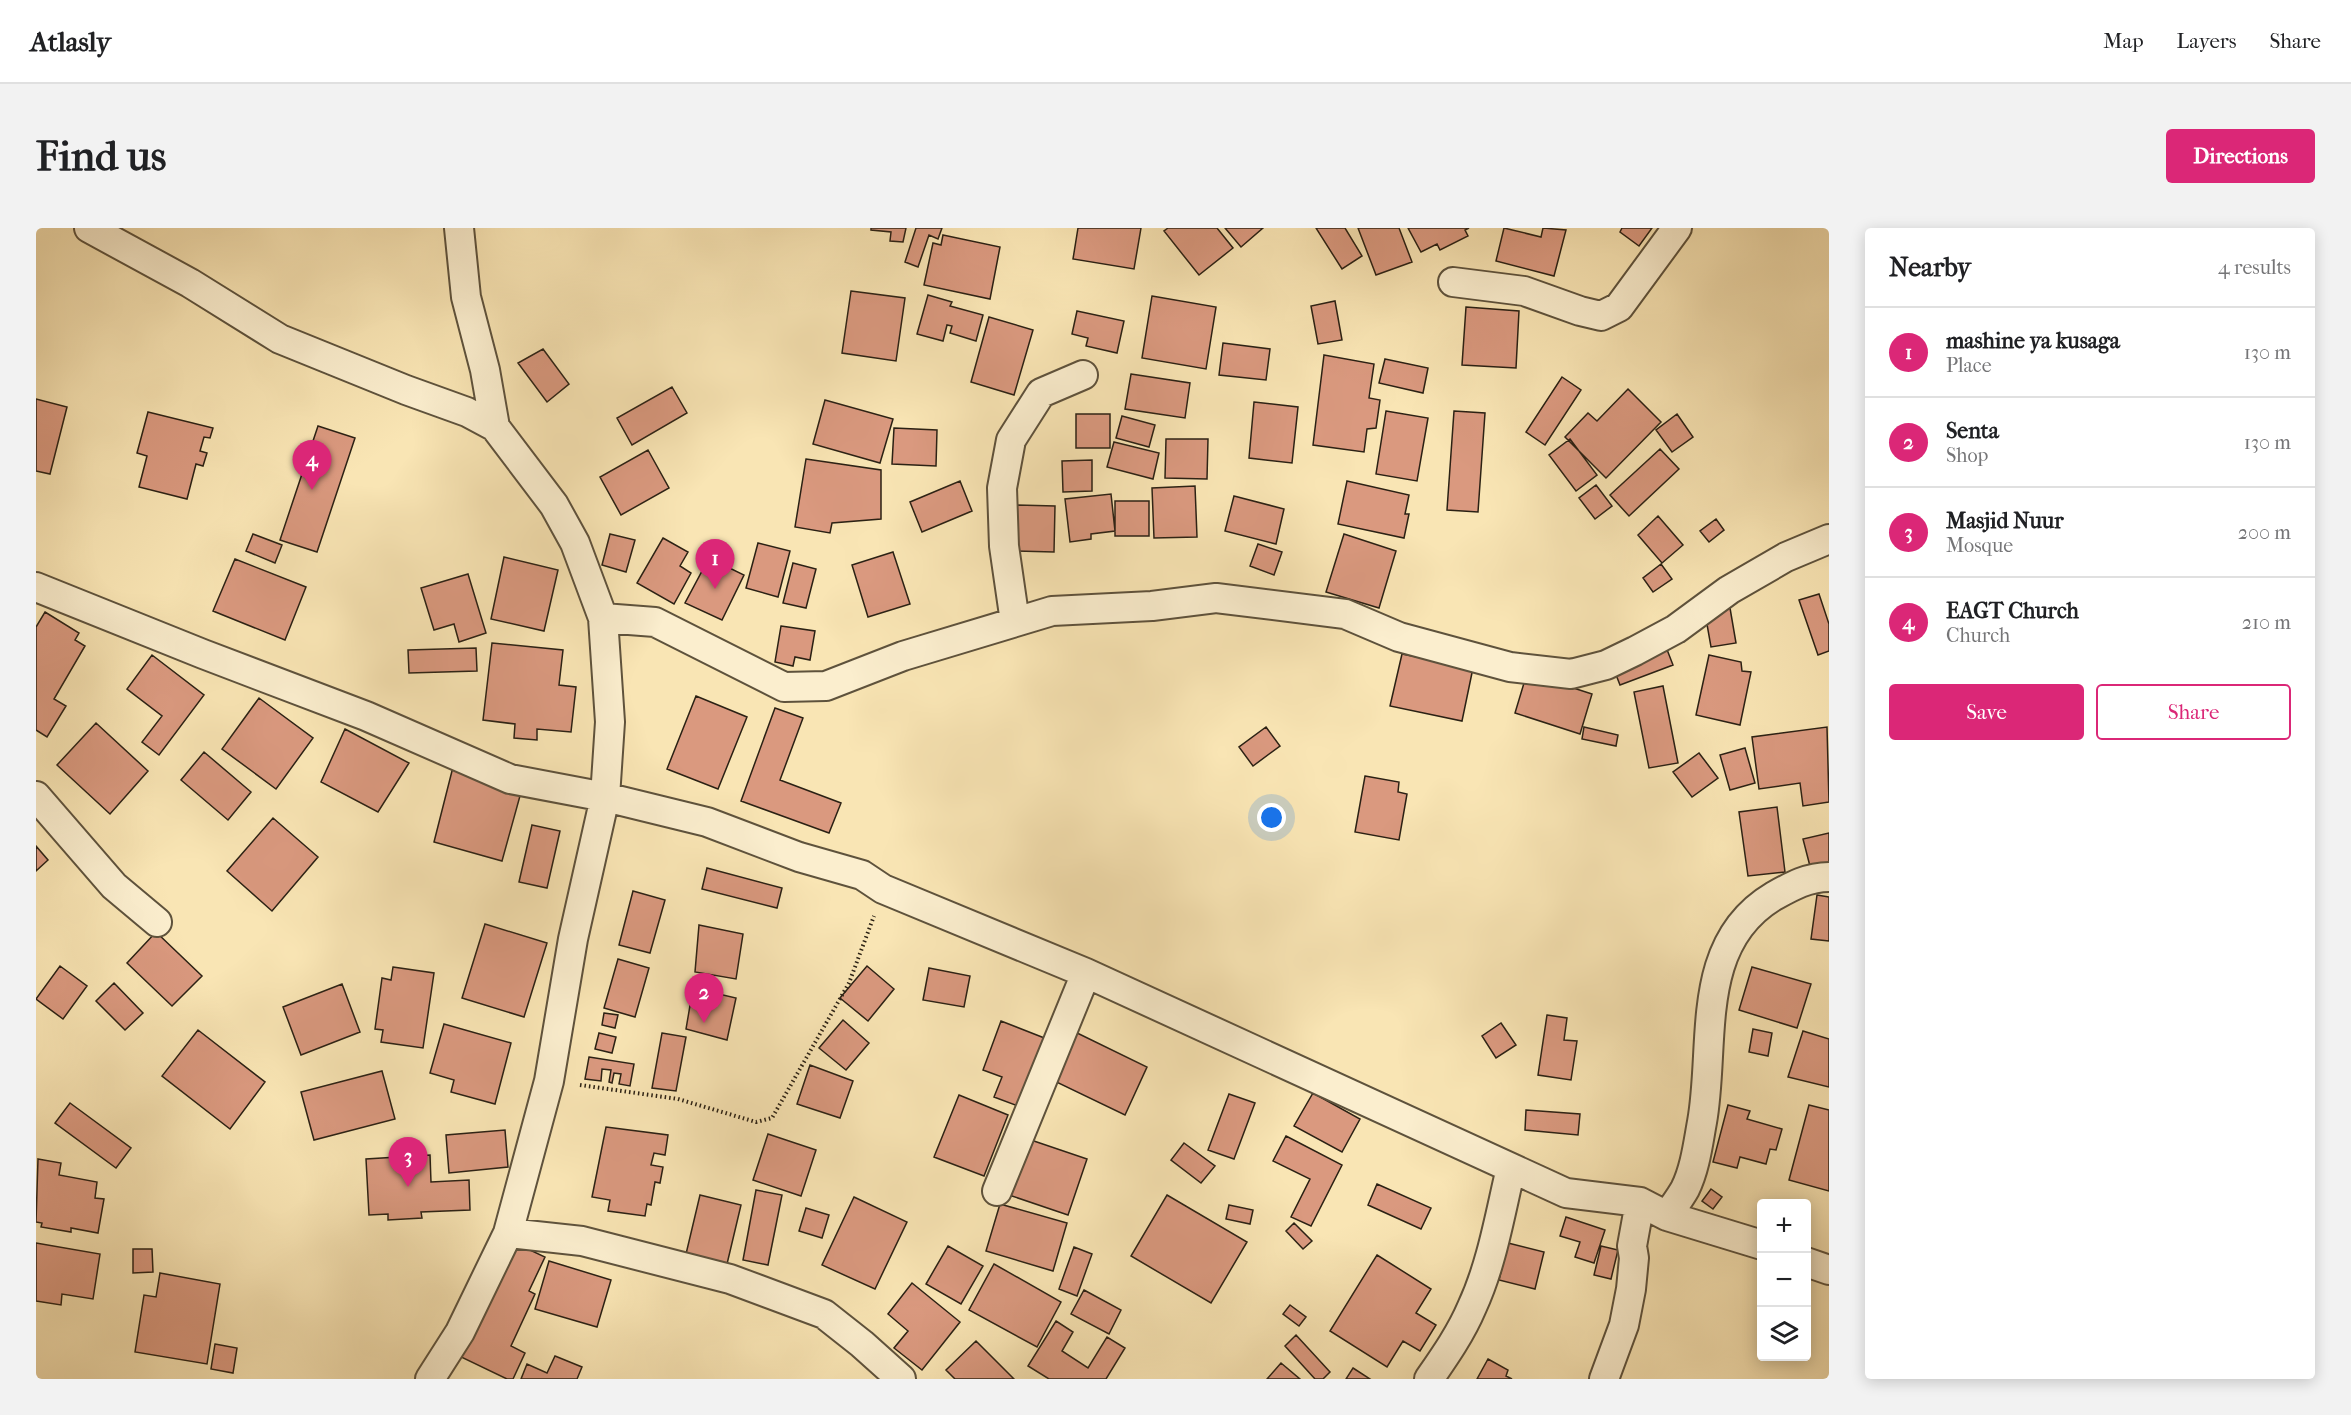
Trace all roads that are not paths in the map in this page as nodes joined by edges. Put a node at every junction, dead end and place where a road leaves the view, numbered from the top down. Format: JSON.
{"nodes":[{"id":1,"x":89,"y":228,"type":"edge"},
{"id":2,"x":459,"y":228,"type":"edge"},
{"id":3,"x":1677,"y":228,"type":"edge"},
{"id":4,"x":1453,"y":282,"type":"dead end"},
{"id":5,"x":1083,"y":375,"type":"dead end"},
{"id":6,"x":495,"y":427,"type":"junction"},
{"id":7,"x":1829,"y":539,"type":"edge"},
{"id":8,"x":36,"y":587,"type":"edge"},
{"id":9,"x":603,"y":618,"type":"junction"},
{"id":10,"x":1016,"y":622,"type":"junction"},
{"id":11,"x":36,"y":796,"type":"edge"},
{"id":12,"x":605,"y":796,"type":"junction"},
{"id":13,"x":1829,"y":877,"type":"edge"},
{"id":14,"x":157,"y":922,"type":"dead end"},
{"id":15,"x":1086,"y":973,"type":"junction"},
{"id":16,"x":1511,"y":1168,"type":"junction"},
{"id":17,"x":997,"y":1191,"type":"dead end"},
{"id":18,"x":1640,"y":1202,"type":"junction"},
{"id":19,"x":1667,"y":1216,"type":"junction"},
{"id":20,"x":508,"y":1233,"type":"junction"},
{"id":21,"x":1757,"y":1244,"type":"edge"},
{"id":22,"x":1811,"y":1264,"type":"edge"},
{"id":23,"x":1829,"y":1270,"type":"edge"},
{"id":24,"x":430,"y":1379,"type":"edge"},
{"id":25,"x":901,"y":1379,"type":"edge"},
{"id":26,"x":1429,"y":1379,"type":"edge"},
{"id":27,"x":1604,"y":1379,"type":"edge"}],
"edges":[{"from":1,"to":6,"type":"street"},
{"from":2,"to":6,"type":"street"},
{"from":3,"to":4,"type":"street"},
{"from":5,"to":10,"type":"street"},
{"from":6,"to":9,"type":"street"},
{"from":7,"to":10,"type":"street"},
{"from":8,"to":12,"type":"street"},
{"from":9,"to":10,"type":"street"},
{"from":9,"to":12,"type":"street"},
{"from":11,"to":14,"type":"street"},
{"from":12,"to":15,"type":"street"},
{"from":12,"to":20,"type":"street"},
{"from":13,"to":19,"type":"street"},
{"from":15,"to":16,"type":"street"},
{"from":15,"to":17,"type":"street"},
{"from":16,"to":18,"type":"street"},
{"from":16,"to":26,"type":"street"},
{"from":18,"to":19,"type":"street"},
{"from":18,"to":27,"type":"street"},
{"from":19,"to":21,"type":"street"},
{"from":20,"to":24,"type":"street"},
{"from":20,"to":25,"type":"street"},
{"from":22,"to":23,"type":"street"}]}
